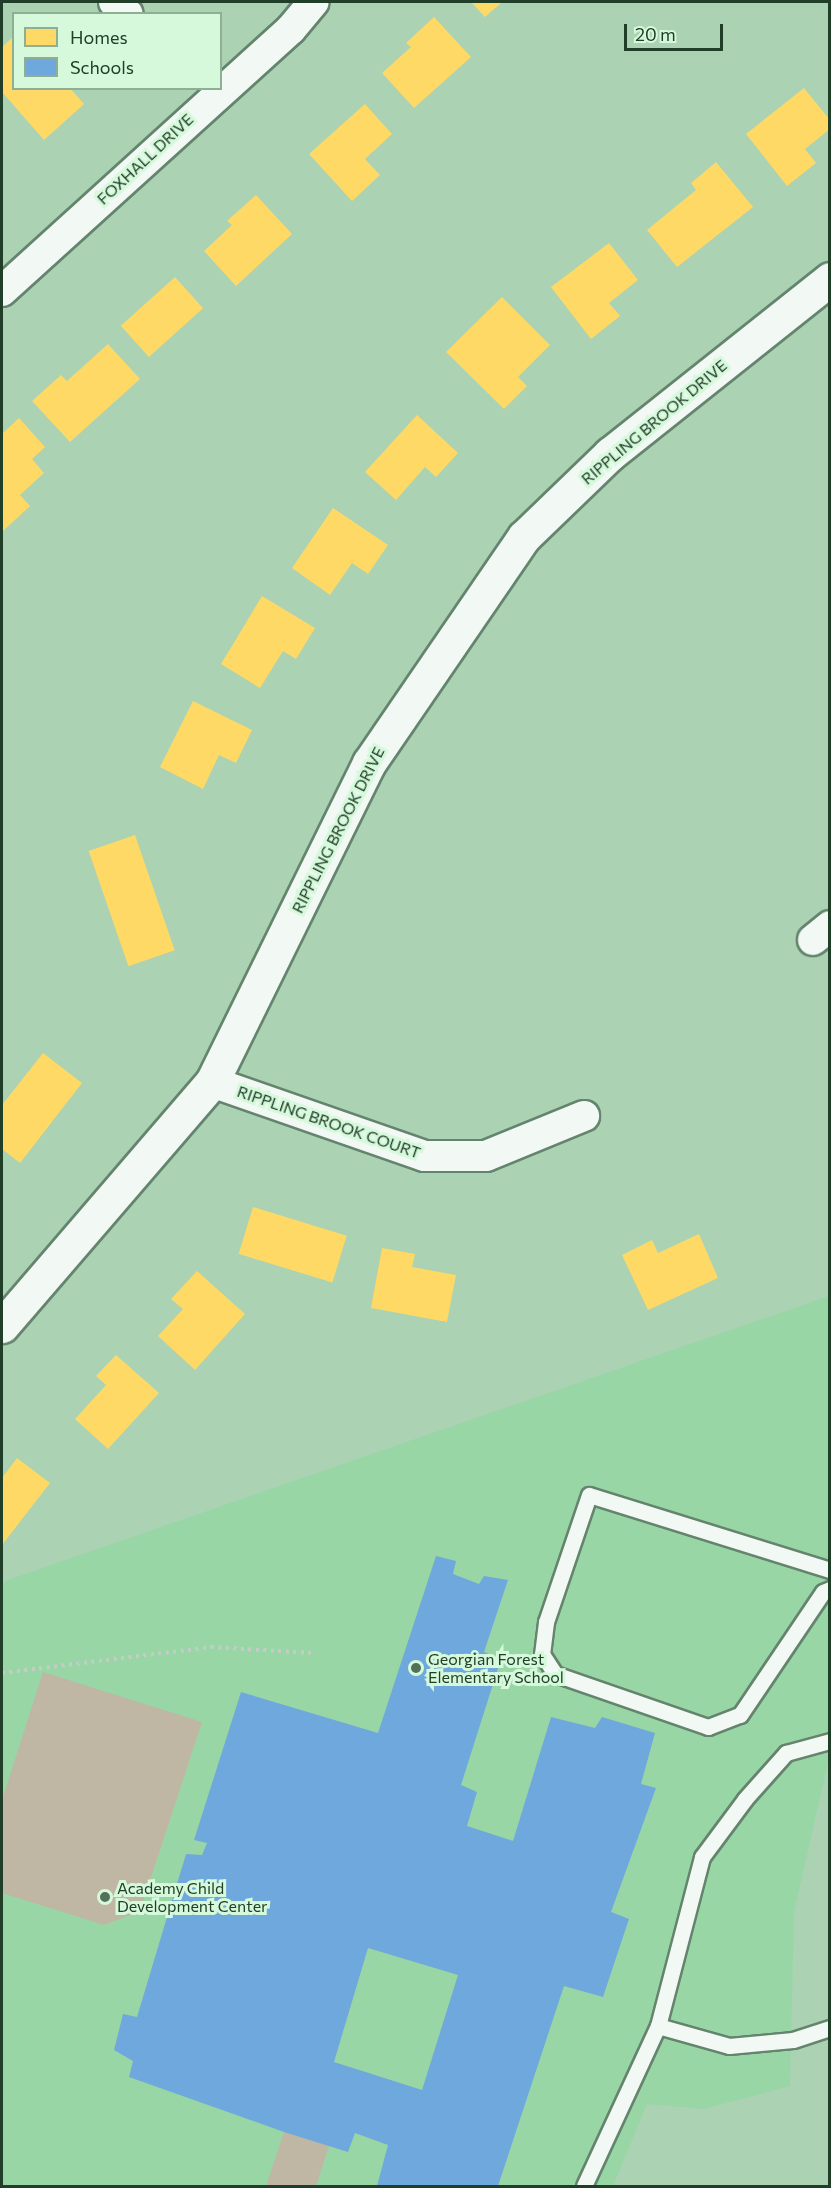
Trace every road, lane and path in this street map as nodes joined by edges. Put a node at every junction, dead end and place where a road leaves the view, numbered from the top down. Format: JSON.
{"nodes":[{"id":1,"x":114,"y":2,"type":"edge"},
{"id":2,"x":314,"y":2,"type":"edge"},
{"id":3,"x":126,"y":12,"type":"edge"},
{"id":4,"x":222,"y":84,"type":"edge"},
{"id":5,"x":213,"y":91,"type":"edge"},
{"id":6,"x":830,"y":279,"type":"edge"},
{"id":7,"x":2,"y":291,"type":"edge"},
{"id":8,"x":212,"y":1082,"type":"junction"},
{"id":9,"x":584,"y":1116,"type":"dead end"},
{"id":10,"x":2,"y":1326,"type":"edge"},
{"id":11,"x":830,"y":1570,"type":"edge"},
{"id":12,"x":830,"y":1589,"type":"edge"},
{"id":13,"x":313,"y":1653,"type":"dead end"},
{"id":14,"x":2,"y":1673,"type":"edge"},
{"id":15,"x":830,"y":1741,"type":"edge"},
{"id":16,"x":658,"y":2026,"type":"junction"},
{"id":17,"x":830,"y":2028,"type":"edge"},
{"id":18,"x":584,"y":2187,"type":"edge"}],
"edges":[{"from":1,"to":3,"type":"street"},
{"from":2,"to":4,"type":"street","name":"FOXHALL DRIVE"},
{"from":5,"to":7,"type":"street","name":"FOXHALL DRIVE"},
{"from":6,"to":8,"type":"street","name":"RIPPLING BROOK DRIVE"},
{"from":8,"to":9,"type":"street","name":"RIPPLING BROOK COURT"},
{"from":8,"to":10,"type":"street","name":"RIPPLING BROOK DRIVE"},
{"from":11,"to":12,"type":"lane"},
{"from":13,"to":14,"type":"path"},
{"from":15,"to":16,"type":"lane"},
{"from":16,"to":17,"type":"lane"},
{"from":16,"to":18,"type":"lane"}]}
